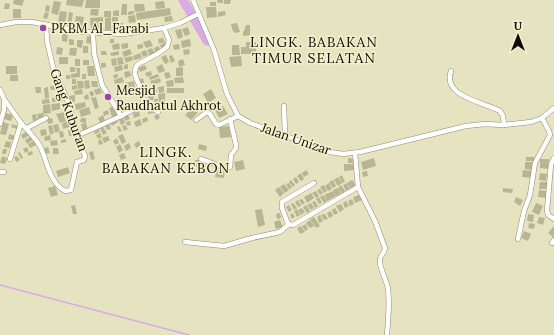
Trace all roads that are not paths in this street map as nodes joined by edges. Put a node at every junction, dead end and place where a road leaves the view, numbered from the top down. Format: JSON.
{"nodes":[{"id":1,"x":193,"y":0,"type":"edge"},
{"id":2,"x":196,"y":15,"type":"junction"},
{"id":3,"x":0,"y":25,"type":"edge"},
{"id":4,"x":46,"y":25,"type":"junction"},
{"id":5,"x":164,"y":28,"type":"junction"},
{"id":6,"x":93,"y":33,"type":"junction"},
{"id":7,"x":451,"y":71,"type":"dead end"},
{"id":8,"x":0,"y":90,"type":"edge"},
{"id":9,"x":2,"y":97,"type":"edge"},
{"id":10,"x":284,"y":106,"type":"dead end"},
{"id":11,"x":143,"y":107,"type":"junction"},
{"id":12,"x":554,"y":110,"type":"edge"},
{"id":13,"x":158,"y":112,"type":"dead end"},
{"id":14,"x":121,"y":116,"type":"junction"},
{"id":15,"x":46,"y":118,"type":"dead end"},
{"id":16,"x":234,"y":118,"type":"junction"},
{"id":17,"x":542,"y":118,"type":"junction"},
{"id":18,"x":196,"y":120,"type":"dead end"},
{"id":19,"x":503,"y":120,"type":"junction"},
{"id":20,"x":21,"y":123,"type":"junction"},
{"id":21,"x":0,"y":124,"type":"edge"},
{"id":22,"x":26,"y":128,"type":"junction"},
{"id":23,"x":79,"y":135,"type":"junction"},
{"id":24,"x":285,"y":136,"type":"junction"},
{"id":25,"x":355,"y":153,"type":"junction"},
{"id":26,"x":554,"y":158,"type":"edge"},
{"id":27,"x":10,"y":159,"type":"dead end"},
{"id":28,"x":201,"y":159,"type":"dead end"},
{"id":29,"x":314,"y":183,"type":"dead end"},
{"id":30,"x":358,"y":187,"type":"junction"},
{"id":31,"x":554,"y":219,"type":"edge"},
{"id":32,"x":289,"y":224,"type":"junction"},
{"id":33,"x":518,"y":239,"type":"dead end"},
{"id":34,"x":185,"y":242,"type":"dead end"},
{"id":35,"x":386,"y":335,"type":"edge"}],
"edges":[{"from":1,"to":2,"type":"street"},
{"from":2,"to":5,"type":"street"},
{"from":2,"to":16,"type":"street"},
{"from":3,"to":4,"type":"street"},
{"from":4,"to":6,"type":"street"},
{"from":4,"to":23,"type":"street","name":"Gang Kuburan"},
{"from":5,"to":6,"type":"street"},
{"from":5,"to":11,"type":"street"},
{"from":6,"to":14,"type":"street"},
{"from":7,"to":19,"type":"street"},
{"from":8,"to":9,"type":"street"},
{"from":9,"to":20,"type":"street"},
{"from":9,"to":21,"type":"street"},
{"from":10,"to":24,"type":"street"},
{"from":11,"to":13,"type":"street"},
{"from":11,"to":14,"type":"street"},
{"from":12,"to":17,"type":"street","name":"Jalan Unizar"},
{"from":14,"to":23,"type":"street"},
{"from":15,"to":22,"type":"street"},
{"from":16,"to":18,"type":"street"},
{"from":16,"to":24,"type":"street","name":"Jalan Unizar"},
{"from":16,"to":28,"type":"street"},
{"from":17,"to":19,"type":"street","name":"Jalan Unizar"},
{"from":17,"to":33,"type":"street"},
{"from":19,"to":25,"type":"street","name":"Jalan Unizar"},
{"from":20,"to":22,"type":"street"},
{"from":20,"to":27,"type":"street"},
{"from":22,"to":23,"type":"street","name":"Gang Kuburan"},
{"from":24,"to":25,"type":"street","name":"Jalan Unizar"},
{"from":25,"to":30,"type":"street"},
{"from":26,"to":31,"type":"street"},
{"from":29,"to":32,"type":"street"},
{"from":30,"to":32,"type":"street"},
{"from":30,"to":35,"type":"street"},
{"from":32,"to":34,"type":"street"}]}
